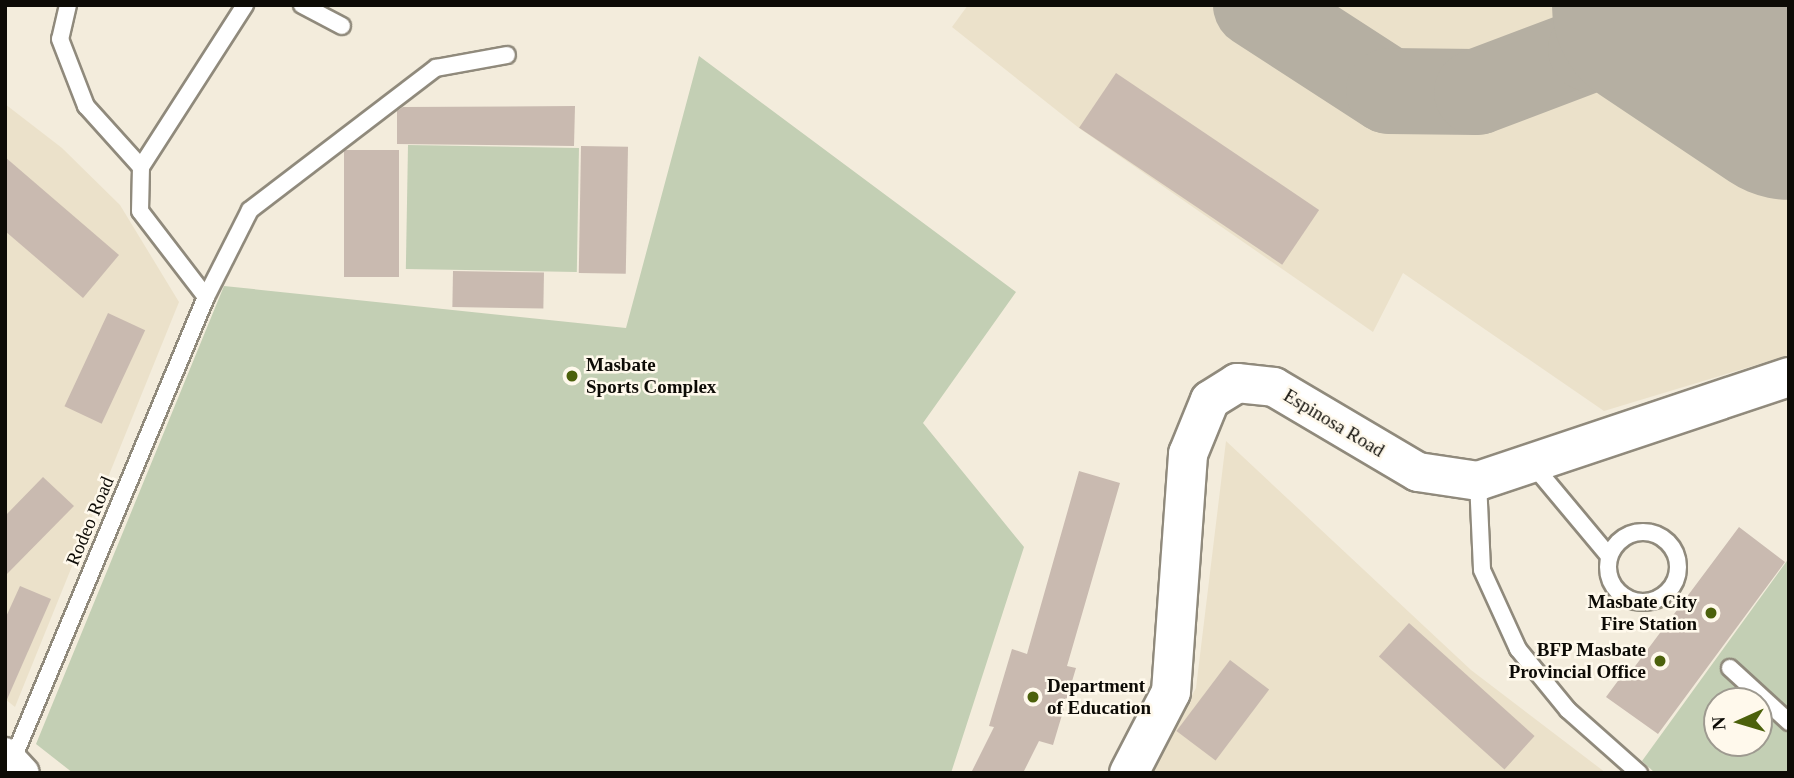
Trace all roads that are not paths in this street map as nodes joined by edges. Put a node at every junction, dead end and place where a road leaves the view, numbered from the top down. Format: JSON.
{"nodes":[{"id":1,"x":68,"y":5,"type":"edge"},
{"id":2,"x":245,"y":5,"type":"edge"},
{"id":3,"x":302,"y":5,"type":"edge"},
{"id":4,"x":342,"y":26,"type":"dead end"},
{"id":5,"x":508,"y":55,"type":"dead end"},
{"id":6,"x":141,"y":167,"type":"junction"},
{"id":7,"x":206,"y":297,"type":"junction"},
{"id":8,"x":1789,"y":377,"type":"edge"},
{"id":9,"x":1533,"y":465,"type":"junction"},
{"id":10,"x":1478,"y":481,"type":"junction"},
{"id":11,"x":1609,"y":556,"type":"junction"},
{"id":12,"x":1730,"y":668,"type":"dead end"},
{"id":13,"x":1789,"y":722,"type":"edge"},
{"id":14,"x":13,"y":762,"type":"edge"},
{"id":15,"x":1129,"y":773,"type":"edge"},
{"id":16,"x":1639,"y":773,"type":"edge"}],
"edges":[{"from":1,"to":6,"type":"lane"},
{"from":2,"to":6,"type":"lane"},
{"from":3,"to":4,"type":"lane"},
{"from":5,"to":7,"type":"lane","name":"Rodeo Road"},
{"from":6,"to":7,"type":"lane"},
{"from":7,"to":14,"type":"lane","name":"Rodeo Road"},
{"from":8,"to":9,"type":"street","name":"Espinosa Road"},
{"from":9,"to":10,"type":"street","name":"Espinosa Road"},
{"from":9,"to":11,"type":"lane"},
{"from":10,"to":15,"type":"street","name":"Espinosa Road"},
{"from":10,"to":16,"type":"lane"},
{"from":11,"to":11,"type":"lane"},
{"from":12,"to":13,"type":"lane"}]}
